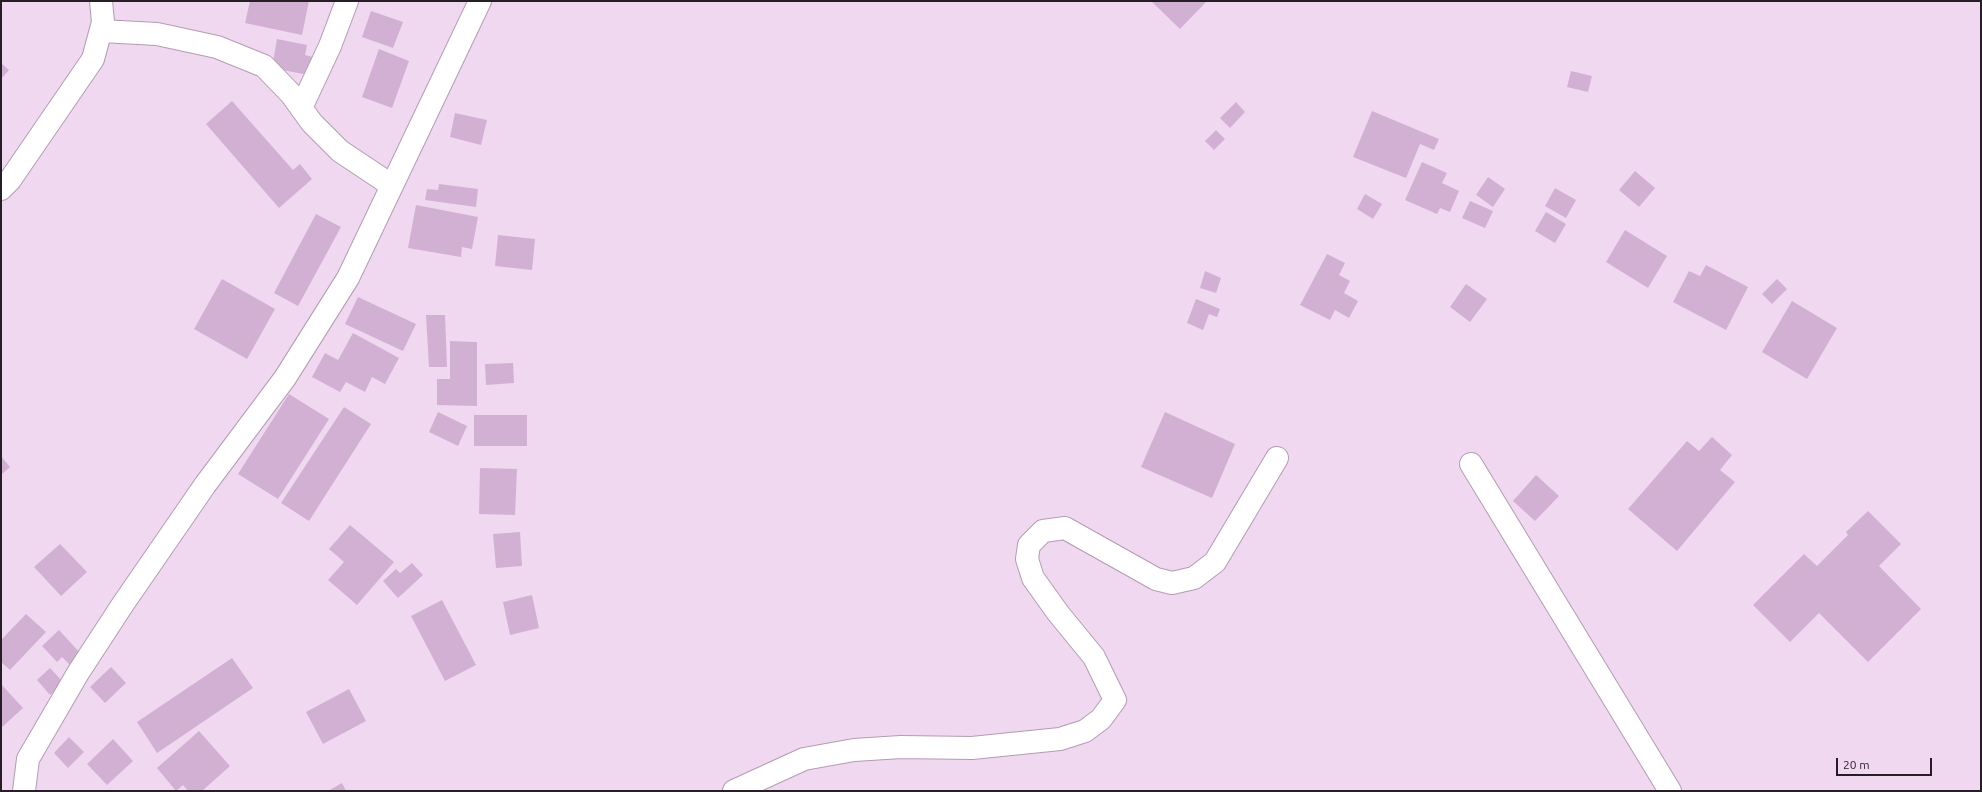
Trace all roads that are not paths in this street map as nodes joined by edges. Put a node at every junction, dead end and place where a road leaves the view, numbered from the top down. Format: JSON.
{"nodes":[{"id":1,"x":101,"y":1,"type":"edge"},
{"id":2,"x":347,"y":1,"type":"edge"},
{"id":3,"x":480,"y":1,"type":"edge"},
{"id":4,"x":101,"y":31,"type":"junction"},
{"id":5,"x":301,"y":108,"type":"junction"},
{"id":6,"x":391,"y":185,"type":"junction"},
{"id":7,"x":1,"y":189,"type":"edge"},
{"id":8,"x":1277,"y":458,"type":"dead end"},
{"id":9,"x":1471,"y":464,"type":"dead end"},
{"id":10,"x":24,"y":791,"type":"edge"},
{"id":11,"x":734,"y":791,"type":"edge"},
{"id":12,"x":1670,"y":791,"type":"edge"}],
"edges":[{"from":1,"to":4,"type":"street"},
{"from":2,"to":5,"type":"street"},
{"from":3,"to":6,"type":"street"},
{"from":4,"to":5,"type":"street"},
{"from":4,"to":7,"type":"street"},
{"from":5,"to":6,"type":"street"},
{"from":6,"to":10,"type":"street"},
{"from":8,"to":11,"type":"street"},
{"from":9,"to":12,"type":"street"}]}
